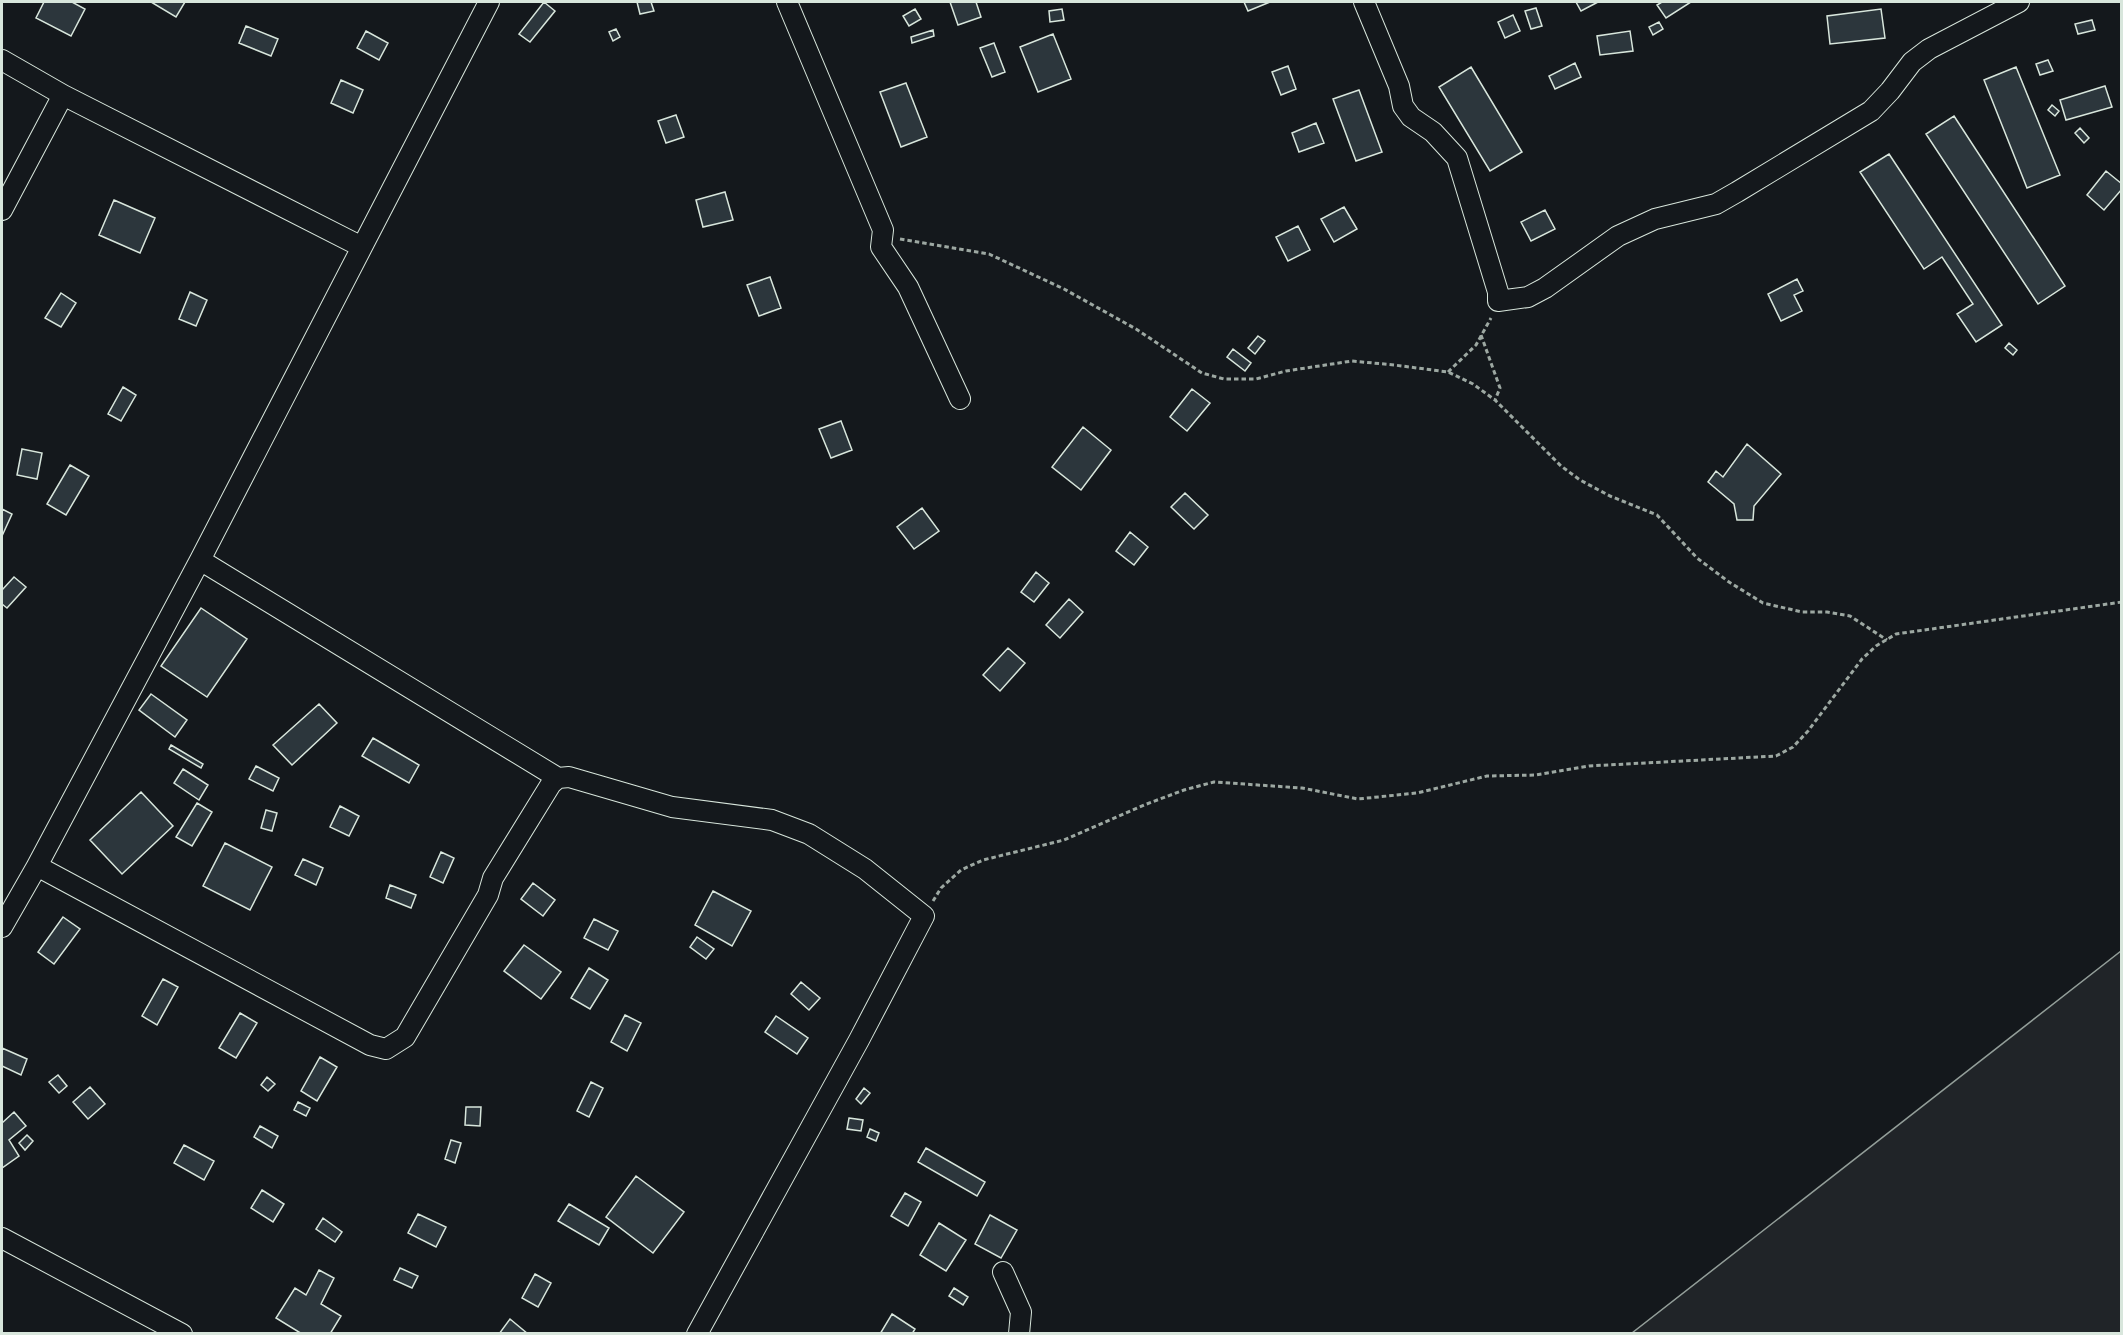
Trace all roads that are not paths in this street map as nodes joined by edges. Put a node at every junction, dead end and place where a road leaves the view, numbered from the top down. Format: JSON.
{"nodes":[{"id":1,"x":489,"y":2,"type":"edge"},
{"id":2,"x":788,"y":2,"type":"edge"},
{"id":3,"x":1364,"y":2,"type":"edge"},
{"id":4,"x":2019,"y":2,"type":"edge"},
{"id":5,"x":2,"y":60,"type":"edge"},
{"id":6,"x":63,"y":95,"type":"junction"},
{"id":7,"x":2,"y":210,"type":"edge"},
{"id":8,"x":362,"y":247,"type":"junction"},
{"id":9,"x":960,"y":399,"type":"dead end"},
{"id":10,"x":200,"y":560,"type":"junction"},
{"id":11,"x":558,"y":778,"type":"junction"},
{"id":12,"x":37,"y":866,"type":"junction"},
{"id":13,"x":2,"y":927,"type":"edge"},
{"id":14,"x":2,"y":1238,"type":"edge"},
{"id":15,"x":1003,"y":1272,"type":"dead end"},
{"id":16,"x":182,"y":1334,"type":"edge"},
{"id":17,"x":697,"y":1334,"type":"edge"},
{"id":18,"x":1019,"y":1334,"type":"edge"}],
"edges":[{"from":1,"to":8,"type":"street"},
{"from":2,"to":9,"type":"street"},
{"from":3,"to":4,"type":"street"},
{"from":5,"to":6,"type":"street"},
{"from":6,"to":7,"type":"street"},
{"from":6,"to":8,"type":"street"},
{"from":8,"to":10,"type":"street"},
{"from":10,"to":11,"type":"street"},
{"from":10,"to":12,"type":"street"},
{"from":11,"to":12,"type":"street"},
{"from":11,"to":17,"type":"street"},
{"from":12,"to":13,"type":"street"},
{"from":14,"to":16,"type":"street"},
{"from":15,"to":18,"type":"street"}]}
